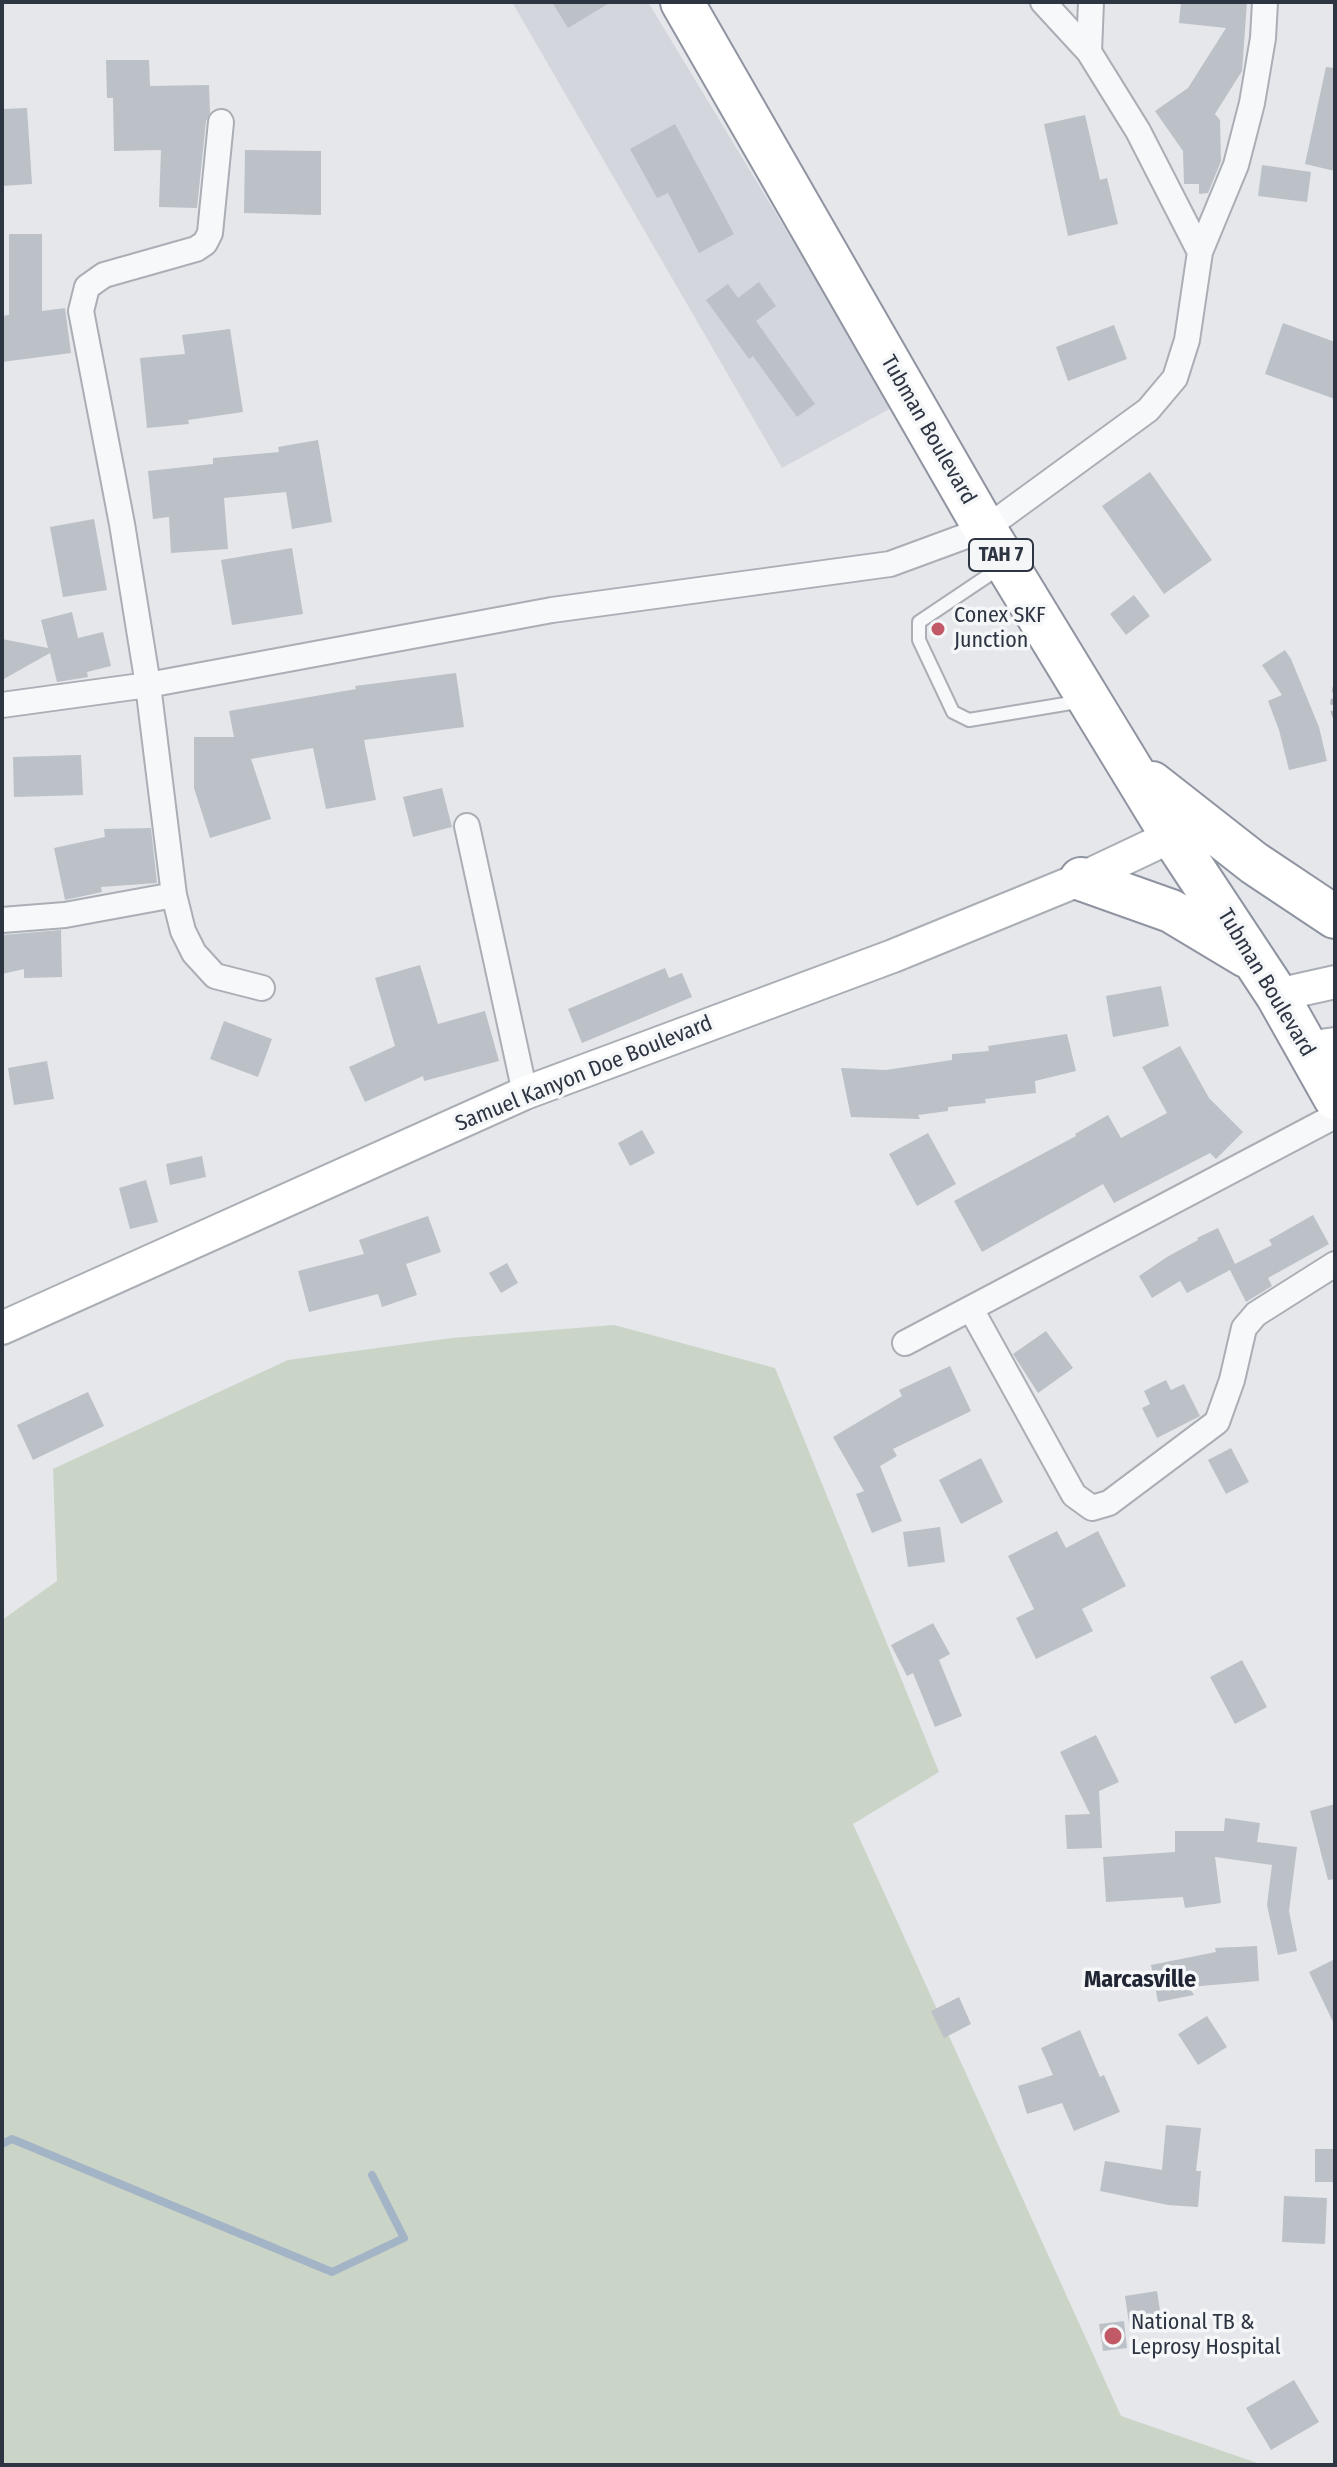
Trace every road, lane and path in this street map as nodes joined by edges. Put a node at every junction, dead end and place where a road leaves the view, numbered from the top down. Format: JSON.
{"nodes":[{"id":1,"x":682,"y":2,"type":"edge"},
{"id":2,"x":1043,"y":2,"type":"edge"},
{"id":3,"x":1091,"y":2,"type":"edge"},
{"id":4,"x":1265,"y":2,"type":"edge"},
{"id":5,"x":1089,"y":52,"type":"junction"},
{"id":6,"x":221,"y":122,"type":"dead end"},
{"id":7,"x":1200,"y":252,"type":"junction"},
{"id":8,"x":996,"y":546,"type":"junction"},
{"id":9,"x":148,"y":685,"type":"junction"},
{"id":10,"x":1335,"y":687,"type":"edge"},
{"id":11,"x":1090,"y":700,"type":"junction"},
{"id":12,"x":2,"y":705,"type":"edge"},
{"id":13,"x":1335,"y":717,"type":"edge"},
{"id":14,"x":1131,"y":767,"type":"junction"},
{"id":15,"x":467,"y":826,"type":"dead end"},
{"id":16,"x":1172,"y":836,"type":"junction"},
{"id":17,"x":1081,"y":879,"type":"junction"},
{"id":18,"x":174,"y":895,"type":"junction"},
{"id":19,"x":1335,"y":917,"type":"edge"},
{"id":20,"x":2,"y":920,"type":"edge"},
{"id":21,"x":1266,"y":978,"type":"junction"},
{"id":22,"x":1335,"y":982,"type":"edge"},
{"id":23,"x":262,"y":988,"type":"dead end"},
{"id":24,"x":1321,"y":1046,"type":"edge"},
{"id":25,"x":525,"y":1093,"type":"junction"},
{"id":26,"x":1335,"y":1098,"type":"edge"},
{"id":27,"x":1335,"y":1116,"type":"edge"},
{"id":28,"x":1335,"y":1264,"type":"edge"},
{"id":29,"x":971,"y":1309,"type":"junction"},
{"id":30,"x":2,"y":1328,"type":"edge"},
{"id":31,"x":905,"y":1343,"type":"dead end"}],
"edges":[{"from":1,"to":8,"type":"highway","name":"Tubman Boulevard","number":"TAH 7"},
{"from":2,"to":5,"type":"street"},
{"from":3,"to":5,"type":"street"},
{"from":4,"to":7,"type":"street"},
{"from":5,"to":7,"type":"street"},
{"from":6,"to":9,"type":"street"},
{"from":7,"to":8,"type":"street"},
{"from":8,"to":9,"type":"street"},
{"from":8,"to":11,"type":"highway","name":"Tubman Boulevard","number":"TAH 7"},
{"from":8,"to":11,"type":"lane"},
{"from":9,"to":12,"type":"street"},
{"from":9,"to":18,"type":"street"},
{"from":10,"to":13,"type":"path"},
{"from":11,"to":14,"type":"highway","name":"Tubman Boulevard","number":"TAH 7"},
{"from":14,"to":16,"type":"highway","name":"Tubman Boulevard","number":"TAH 7"},
{"from":14,"to":19,"type":"highway"},
{"from":15,"to":25,"type":"street"},
{"from":16,"to":17,"type":"street","name":"Samuel Kanyon Doe Boulevard"},
{"from":16,"to":21,"type":"highway","name":"Tubman Boulevard","number":"TAH 7"},
{"from":17,"to":21,"type":"highway"},
{"from":17,"to":25,"type":"street","name":"Samuel Kanyon Doe Boulevard"},
{"from":18,"to":20,"type":"street"},
{"from":18,"to":23,"type":"street"},
{"from":21,"to":22,"type":"street"},
{"from":21,"to":24,"type":"highway","name":"Tubman Boulevard","number":"TAH 7"},
{"from":24,"to":26,"type":"highway","name":"Tubman Boulevard","number":"TAH 7"},
{"from":25,"to":30,"type":"street","name":"Samuel Kanyon Doe Boulevard"},
{"from":27,"to":29,"type":"street"},
{"from":28,"to":29,"type":"street"},
{"from":29,"to":31,"type":"street"}]}
